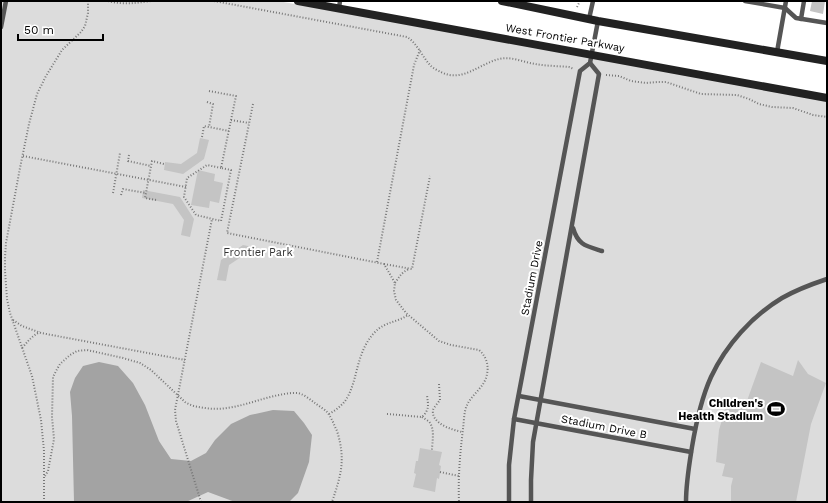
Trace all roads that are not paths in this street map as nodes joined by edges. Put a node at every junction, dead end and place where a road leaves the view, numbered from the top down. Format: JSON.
{"nodes":[{"id":1,"x":6,"y":1,"type":"edge"},
{"id":2,"x":298,"y":1,"type":"edge"},
{"id":3,"x":502,"y":1,"type":"edge"},
{"id":4,"x":593,"y":1,"type":"edge"},
{"id":5,"x":745,"y":1,"type":"edge"},
{"id":6,"x":786,"y":1,"type":"edge"},
{"id":7,"x":804,"y":1,"type":"edge"},
{"id":8,"x":340,"y":5,"type":"edge"},
{"id":9,"x":784,"y":8,"type":"junction"},
{"id":10,"x":589,"y":19,"type":"junction"},
{"id":11,"x":801,"y":19,"type":"junction"},
{"id":12,"x":598,"y":21,"type":"junction"},
{"id":13,"x":827,"y":23,"type":"edge"},
{"id":14,"x":1,"y":27,"type":"edge"},
{"id":15,"x":777,"y":52,"type":"junction"},
{"id":16,"x":591,"y":59,"type":"junction"},
{"id":17,"x":827,"y":61,"type":"edge"},
{"id":18,"x":827,"y":98,"type":"edge"},
{"id":19,"x":572,"y":226,"type":"junction"},
{"id":20,"x":602,"y":251,"type":"dead end"},
{"id":21,"x":827,"y":279,"type":"edge"},
{"id":22,"x":519,"y":396,"type":"junction"},
{"id":23,"x":541,"y":400,"type":"junction"},
{"id":24,"x":514,"y":419,"type":"junction"},
{"id":25,"x":536,"y":424,"type":"junction"},
{"id":26,"x":695,"y":429,"type":"junction"},
{"id":27,"x":691,"y":452,"type":"junction"},
{"id":28,"x":509,"y":502,"type":"edge"},
{"id":29,"x":531,"y":502,"type":"edge"},
{"id":30,"x":686,"y":502,"type":"edge"}],
"edges":[{"from":1,"to":14,"type":"lane"},
{"from":2,"to":8,"type":"street","name":"West Frontier Parkway"},
{"from":3,"to":10,"type":"street","name":"West Frontier Parkway"},
{"from":4,"to":10,"type":"lane"},
{"from":5,"to":9,"type":"lane"},
{"from":6,"to":9,"type":"lane"},
{"from":7,"to":11,"type":"lane"},
{"from":8,"to":16,"type":"street","name":"West Frontier Parkway"},
{"from":9,"to":11,"type":"lane"},
{"from":9,"to":15,"type":"lane"},
{"from":10,"to":12,"type":"street","name":"West Frontier Parkway"},
{"from":11,"to":13,"type":"lane"},
{"from":12,"to":15,"type":"street","name":"West Frontier Parkway"},
{"from":12,"to":16,"type":"lane"},
{"from":15,"to":17,"type":"street","name":"West Frontier Parkway"},
{"from":16,"to":18,"type":"street","name":"West Frontier Parkway"},
{"from":16,"to":19,"type":"lane"},
{"from":16,"to":22,"type":"lane","name":"Stadium Drive"},
{"from":19,"to":20,"type":"lane"},
{"from":19,"to":23,"type":"lane"},
{"from":21,"to":26,"type":"lane"},
{"from":22,"to":23,"type":"lane","name":"Stadium Drive B"},
{"from":22,"to":24,"type":"lane","name":"Stadium Drive"},
{"from":23,"to":25,"type":"lane"},
{"from":23,"to":26,"type":"lane","name":"Stadium Drive B"},
{"from":24,"to":25,"type":"lane","name":"Stadium Drive B"},
{"from":24,"to":28,"type":"lane","name":"Stadium Drive"},
{"from":25,"to":27,"type":"lane","name":"Stadium Drive B"},
{"from":25,"to":29,"type":"lane"},
{"from":26,"to":27,"type":"lane"},
{"from":27,"to":30,"type":"lane"}]}
